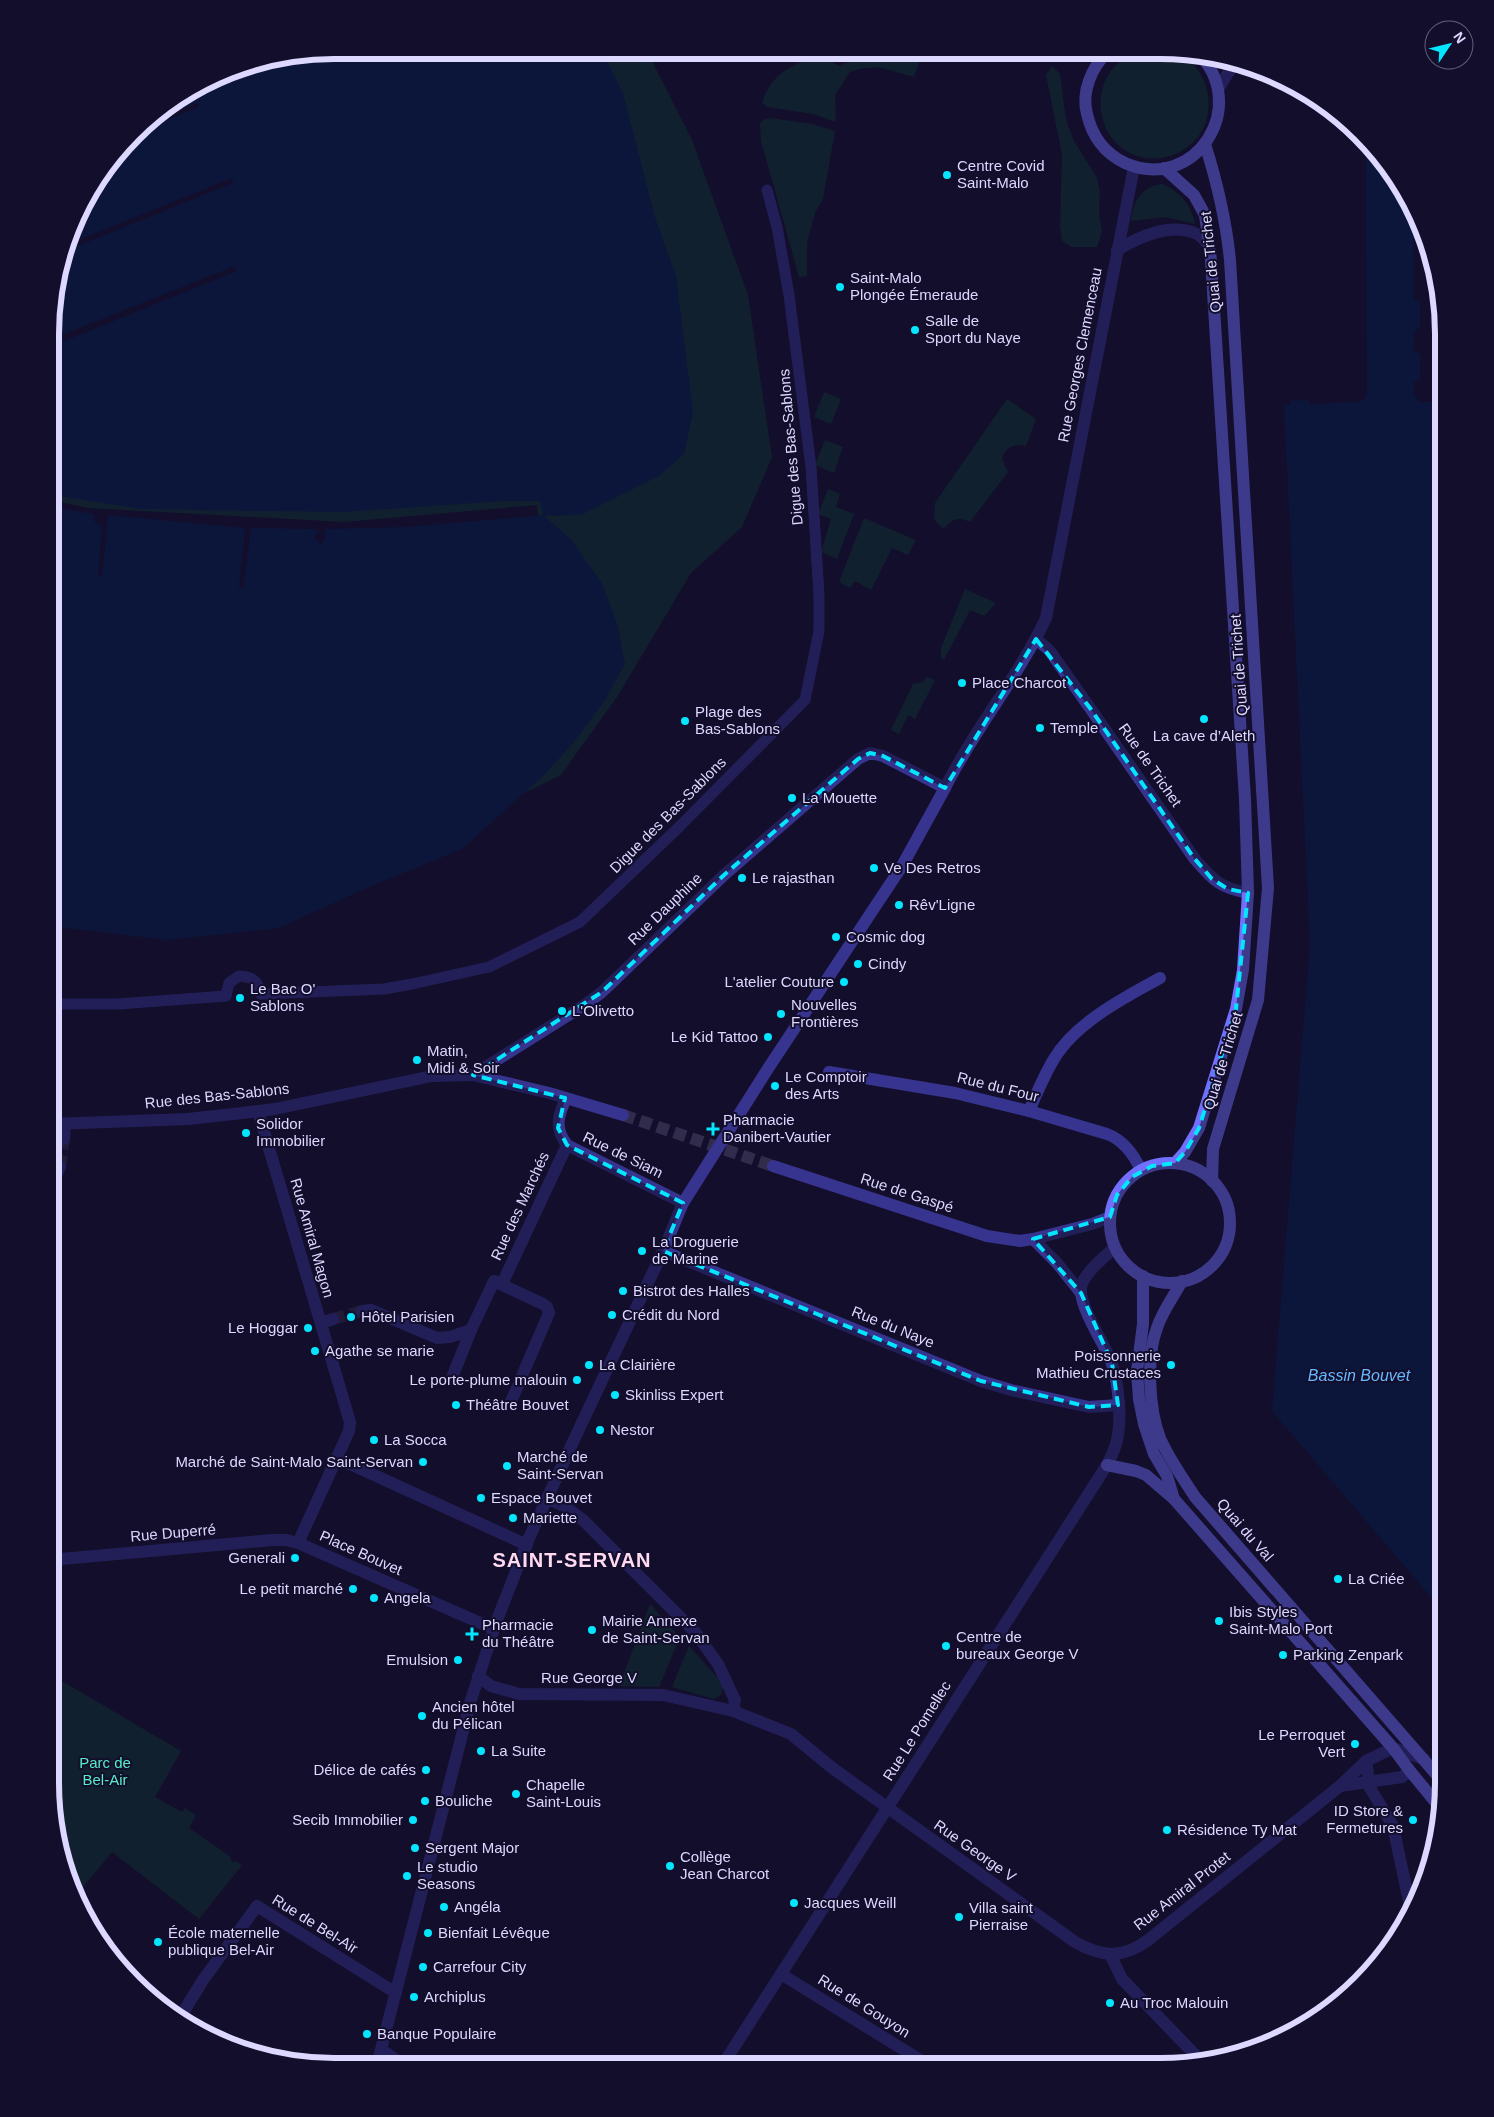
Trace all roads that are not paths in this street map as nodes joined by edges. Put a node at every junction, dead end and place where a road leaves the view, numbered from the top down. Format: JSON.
{"nodes":[{"id":1,"x":1102,"y":59,"type":"edge"},
{"id":2,"x":1207,"y":63,"type":"edge"},
{"id":3,"x":1231,"y":68,"type":"edge"},
{"id":4,"x":1218,"y":90,"type":"junction"},
{"id":5,"x":1205,"y":144,"type":"junction"},
{"id":6,"x":1134,"y":167,"type":"junction"},
{"id":7,"x":1164,"y":168,"type":"junction"},
{"id":8,"x":767,"y":190,"type":"dead end"},
{"id":9,"x":1209,"y":245,"type":"junction"},
{"id":10,"x":1116,"y":250,"type":"junction"},
{"id":11,"x":1036,"y":639,"type":"junction"},
{"id":12,"x":945,"y":788,"type":"junction"},
{"id":13,"x":1248,"y":893,"type":"junction"},
{"id":14,"x":1160,"y":978,"type":"dead end"},
{"id":15,"x":59,"y":1004,"type":"edge"},
{"id":16,"x":829,"y":1072,"type":"dead end"},
{"id":17,"x":473,"y":1074,"type":"junction"},
{"id":18,"x":566,"y":1098,"type":"junction"},
{"id":19,"x":258,"y":1111,"type":"junction"},
{"id":20,"x":1029,"y":1111,"type":"junction"},
{"id":21,"x":623,"y":1116,"type":"tunnel mouth"},
{"id":22,"x":59,"y":1124,"type":"edge"},
{"id":23,"x":66,"y":1124,"type":"junction"},
{"id":24,"x":64,"y":1139,"type":"tunnel mouth"},
{"id":25,"x":567,"y":1145,"type":"junction"},
{"id":26,"x":1175,"y":1163,"type":"junction"},
{"id":27,"x":773,"y":1166,"type":"tunnel mouth"},
{"id":28,"x":1141,"y":1170,"type":"junction"},
{"id":29,"x":1212,"y":1181,"type":"junction"},
{"id":30,"x":683,"y":1203,"type":"junction"},
{"id":31,"x":1110,"y":1217,"type":"junction"},
{"id":32,"x":1033,"y":1240,"type":"junction"},
{"id":33,"x":1115,"y":1247,"type":"junction"},
{"id":34,"x":663,"y":1252,"type":"junction"},
{"id":35,"x":1143,"y":1276,"type":"junction"},
{"id":36,"x":1182,"y":1281,"type":"junction"},
{"id":37,"x":502,"y":1284,"type":"junction"},
{"id":38,"x":1081,"y":1293,"type":"junction"},
{"id":39,"x":362,"y":1311,"type":"tunnel mouth"},
{"id":40,"x":334,"y":1319,"type":"tunnel mouth"},
{"id":41,"x":321,"y":1323,"type":"junction"},
{"id":42,"x":471,"y":1330,"type":"junction"},
{"id":43,"x":451,"y":1380,"type":"dead end"},
{"id":44,"x":510,"y":1404,"type":"dead end"},
{"id":45,"x":1118,"y":1405,"type":"junction"},
{"id":46,"x":336,"y":1458,"type":"junction"},
{"id":47,"x":1107,"y":1465,"type":"junction"},
{"id":48,"x":548,"y":1499,"type":"junction"},
{"id":49,"x":1174,"y":1499,"type":"junction"},
{"id":50,"x":298,"y":1543,"type":"junction"},
{"id":51,"x":527,"y":1545,"type":"junction"},
{"id":52,"x":59,"y":1559,"type":"edge"},
{"id":53,"x":494,"y":1629,"type":"junction"},
{"id":54,"x":478,"y":1676,"type":"junction"},
{"id":55,"x":733,"y":1711,"type":"junction"},
{"id":56,"x":1393,"y":1748,"type":"junction"},
{"id":57,"x":1424,"y":1759,"type":"junction"},
{"id":58,"x":1366,"y":1761,"type":"junction"},
{"id":59,"x":1410,"y":1771,"type":"junction"},
{"id":60,"x":1435,"y":1772,"type":"edge"},
{"id":61,"x":1368,"y":1782,"type":"junction"},
{"id":62,"x":1340,"y":1786,"type":"junction"},
{"id":63,"x":1435,"y":1801,"type":"edge"},
{"id":64,"x":886,"y":1808,"type":"junction"},
{"id":65,"x":1409,"y":1900,"type":"edge"},
{"id":66,"x":1110,"y":1954,"type":"junction"},
{"id":67,"x":781,"y":1974,"type":"junction"},
{"id":68,"x":396,"y":1993,"type":"junction"},
{"id":69,"x":182,"y":2013,"type":"edge"},
{"id":70,"x":382,"y":2050,"type":"junction"},
{"id":71,"x":1196,"y":2056,"type":"edge"},
{"id":72,"x":379,"y":2058,"type":"edge"},
{"id":73,"x":393,"y":2058,"type":"edge"},
{"id":74,"x":727,"y":2058,"type":"edge"},
{"id":75,"x":917,"y":2058,"type":"edge"}],
"edges":[{"from":1,"to":6,"type":"main road"},
{"from":2,"to":4,"type":"main road"},
{"from":3,"to":4,"type":"street"},
{"from":4,"to":5,"type":"main road"},
{"from":5,"to":7,"type":"main road"},
{"from":5,"to":29,"type":"main road","name":"Quai de Trichet"},
{"from":6,"to":7,"type":"main road"},
{"from":6,"to":10,"type":"street","name":"Rue Georges Clemenceau"},
{"from":7,"to":9,"type":"main road","name":"Quai de Trichet"},
{"from":8,"to":15,"type":"street","name":"Digue des Bas-Sablons"},
{"from":9,"to":10,"type":"street"},
{"from":9,"to":13,"type":"main road","name":"Quai de Trichet"},
{"from":10,"to":11,"type":"street","name":"Rue Georges Clemenceau"},
{"from":11,"to":12,"type":"street","name":"Rue Georges Clemenceau"},
{"from":11,"to":13,"type":"street","name":"Rue de Trichet"},
{"from":12,"to":17,"type":"street","name":"Rue Dauphine"},
{"from":12,"to":30,"type":"street","name":"Rue Georges Clemenceau"},
{"from":13,"to":26,"type":"main road","name":"Quai de Trichet"},
{"from":14,"to":20,"type":"street"},
{"from":16,"to":20,"type":"street","name":"Rue du Four"},
{"from":17,"to":18,"type":"street"},
{"from":17,"to":19,"type":"street","name":"Rue des Bas-Sablons"},
{"from":18,"to":21,"type":"street"},
{"from":18,"to":25,"type":"street","name":"Rue de Siam"},
{"from":19,"to":23,"type":"street","name":"Rue des Bas-Sablons"},
{"from":19,"to":41,"type":"street","name":"Rue Amiral Magon"},
{"from":20,"to":28,"type":"street","name":"Rue du Four"},
{"from":22,"to":23,"type":"street","name":"Rue des Bas-Sablons"},
{"from":23,"to":24,"type":"street"},
{"from":25,"to":30,"type":"street","name":"Rue de Siam"},
{"from":25,"to":37,"type":"street","name":"Rue des Marchés"},
{"from":26,"to":28,"type":"main road"},
{"from":26,"to":29,"type":"main road"},
{"from":27,"to":32,"type":"street","name":"Rue de Gaspé"},
{"from":28,"to":31,"type":"main road"},
{"from":29,"to":36,"type":"main road"},
{"from":30,"to":34,"type":"street","name":"Rue Georges Clemenceau"},
{"from":31,"to":32,"type":"street","name":"Rue de Gaspé"},
{"from":31,"to":33,"type":"main road"},
{"from":32,"to":38,"type":"street"},
{"from":33,"to":35,"type":"main road"},
{"from":33,"to":38,"type":"street"},
{"from":34,"to":45,"type":"street","name":"Rue du Naye"},
{"from":34,"to":48,"type":"street","name":"Rue Georges Clemenceau"},
{"from":35,"to":36,"type":"main road"},
{"from":35,"to":49,"type":"main road"},
{"from":36,"to":57,"type":"main road","name":"Quai du Val"},
{"from":37,"to":42,"type":"street","name":"Rue des Marchés"},
{"from":37,"to":44,"type":"street"},
{"from":38,"to":45,"type":"street","name":"Rue Le Pomellec"},
{"from":39,"to":42,"type":"street"},
{"from":40,"to":41,"type":"street"},
{"from":41,"to":46,"type":"street","name":"Rue Amiral Magon"},
{"from":42,"to":43,"type":"street","name":"Rue des Marchés"},
{"from":45,"to":47,"type":"street","name":"Rue Le Pomellec"},
{"from":46,"to":50,"type":"street","name":"Place Bouvet"},
{"from":46,"to":51,"type":"street"},
{"from":47,"to":49,"type":"main road"},
{"from":47,"to":64,"type":"street","name":"Rue Le Pomellec"},
{"from":48,"to":51,"type":"street","name":"Rue Georges Clemenceau"},
{"from":48,"to":55,"type":"street"},
{"from":49,"to":56,"type":"main road"},
{"from":50,"to":52,"type":"street","name":"Rue Duperré"},
{"from":50,"to":53,"type":"street","name":"Place Bouvet"},
{"from":51,"to":53,"type":"street","name":"Rue Georges Clemenceau"},
{"from":53,"to":54,"type":"street","name":"Rue Georges Clemenceau"},
{"from":54,"to":55,"type":"street","name":"Rue George V"},
{"from":54,"to":68,"type":"street","name":"Rue Georges Clemenceau"},
{"from":55,"to":64,"type":"street","name":"Rue George V"},
{"from":56,"to":57,"type":"street"},
{"from":56,"to":58,"type":"street","name":"Rue Amiral Protet"},
{"from":56,"to":59,"type":"main road"},
{"from":57,"to":60,"type":"main road","name":"Quai du Val"},
{"from":58,"to":61,"type":"street"},
{"from":58,"to":62,"type":"street","name":"Rue Amiral Protet"},
{"from":59,"to":61,"type":"street"},
{"from":59,"to":63,"type":"main road"},
{"from":61,"to":62,"type":"street"},
{"from":61,"to":65,"type":"street"},
{"from":62,"to":66,"type":"street","name":"Rue Amiral Protet"},
{"from":64,"to":66,"type":"street","name":"Rue George V"},
{"from":64,"to":67,"type":"street","name":"Rue Le Pomellec"},
{"from":66,"to":71,"type":"street"},
{"from":67,"to":74,"type":"street","name":"Rue Le Pomellec"},
{"from":67,"to":75,"type":"street","name":"Rue de Gouyon"},
{"from":68,"to":69,"type":"street","name":"Rue de Bel-Air"},
{"from":68,"to":70,"type":"street","name":"Rue Georges Clemenceau"},
{"from":70,"to":72,"type":"street","name":"Rue Georges Clemenceau"},
{"from":70,"to":73,"type":"street"}]}
